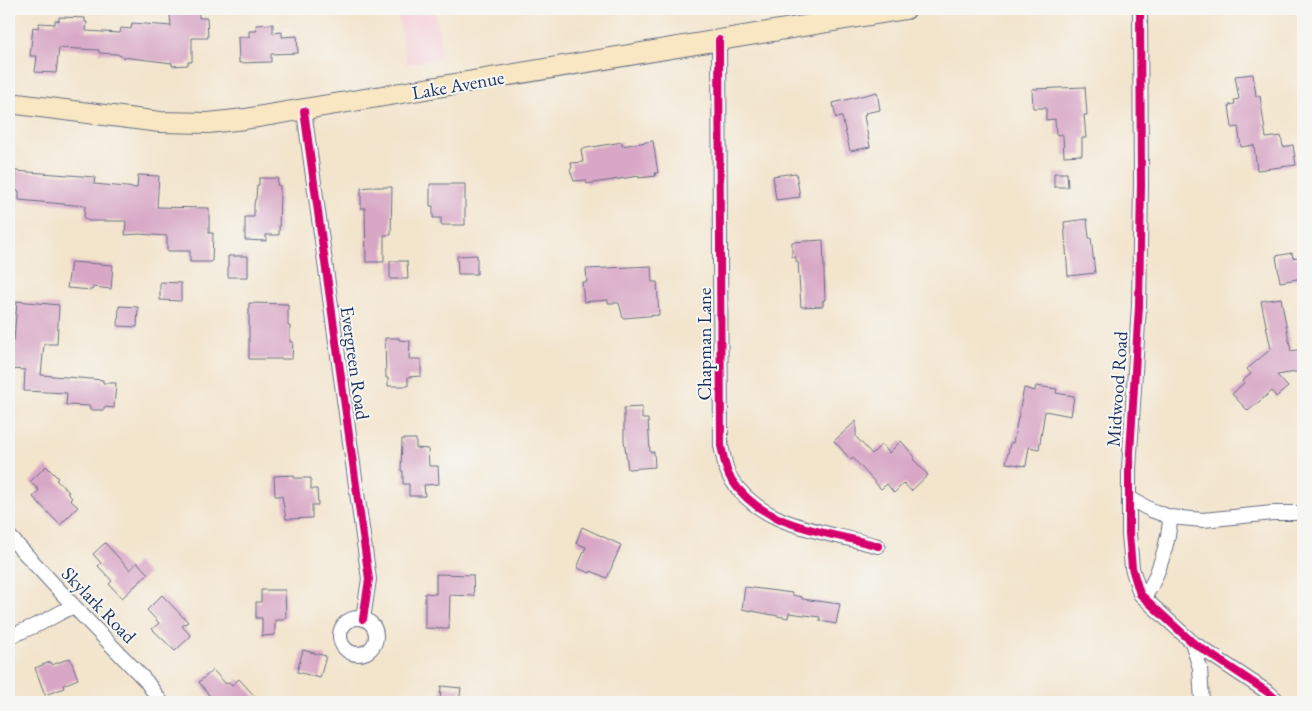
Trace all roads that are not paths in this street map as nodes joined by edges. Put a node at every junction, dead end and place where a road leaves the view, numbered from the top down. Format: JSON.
{"nodes":[{"id":1,"x":906,"y":9,"type":"edge"},
{"id":2,"x":1140,"y":9,"type":"edge"},
{"id":3,"x":719,"y":40,"type":"junction"},
{"id":4,"x":9,"y":103,"type":"edge"},
{"id":5,"x":304,"y":111,"type":"junction"},
{"id":6,"x":1129,"y":498,"type":"junction"},
{"id":7,"x":1303,"y":513,"type":"edge"},
{"id":8,"x":1170,"y":517,"type":"junction"},
{"id":9,"x":9,"y":536,"type":"edge"},
{"id":10,"x":878,"y":546,"type":"dead end"},
{"id":11,"x":1144,"y":598,"type":"junction"},
{"id":12,"x":73,"y":606,"type":"junction"},
{"id":13,"x":364,"y":619,"type":"dead end"},
{"id":14,"x":9,"y":638,"type":"edge"},
{"id":15,"x":1192,"y":642,"type":"junction"},
{"id":16,"x":161,"y":702,"type":"edge"},
{"id":17,"x":1202,"y":702,"type":"edge"},
{"id":18,"x":1279,"y":702,"type":"edge"}],
"edges":[{"from":1,"to":3,"type":"main road","name":"Lake Avenue"},
{"from":2,"to":6,"type":"street","name":"Midwood Road"},
{"from":3,"to":5,"type":"main road","name":"Lake Avenue"},
{"from":3,"to":10,"type":"street","name":"Chapman Lane"},
{"from":4,"to":5,"type":"main road","name":"Lake Avenue"},
{"from":5,"to":13,"type":"street","name":"Evergreen Road"},
{"from":6,"to":8,"type":"street"},
{"from":6,"to":11,"type":"street","name":"Midwood Road"},
{"from":7,"to":8,"type":"street"},
{"from":8,"to":11,"type":"street"},
{"from":9,"to":12,"type":"street","name":"Skylark Road"},
{"from":11,"to":15,"type":"street","name":"Midwood Road"},
{"from":12,"to":14,"type":"street"},
{"from":12,"to":16,"type":"street","name":"Skylark Road"},
{"from":15,"to":17,"type":"street"},
{"from":15,"to":18,"type":"street","name":"Midwood Road"}]}
